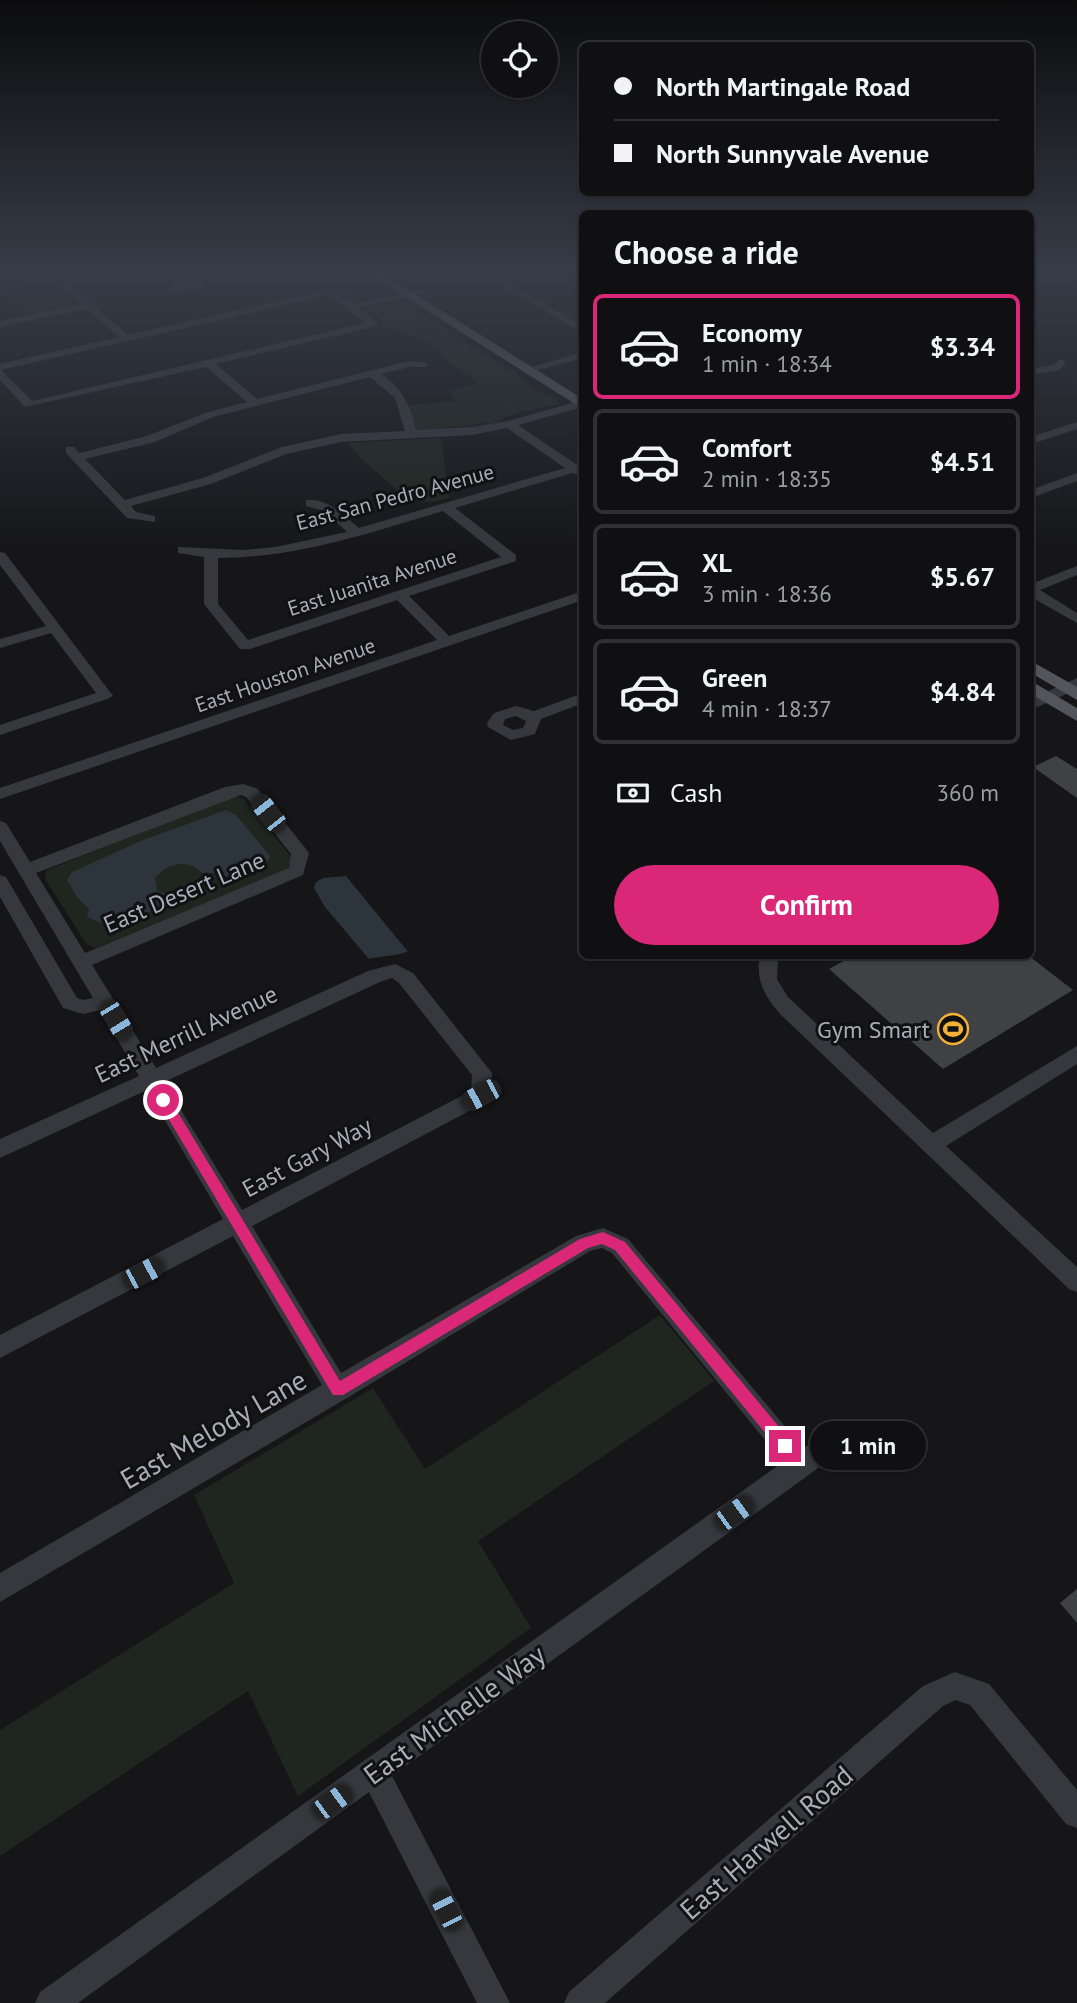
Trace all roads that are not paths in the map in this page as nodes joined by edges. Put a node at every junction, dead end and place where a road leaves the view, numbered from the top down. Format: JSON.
{"nodes":[{"id":1,"x":197,"y":365,"type":"edge"},
{"id":2,"x":211,"y":365,"type":"edge"},
{"id":3,"x":404,"y":365,"type":"edge"},
{"id":4,"x":519,"y":365,"type":"edge"},
{"id":5,"x":540,"y":365,"type":"edge"},
{"id":6,"x":542,"y":365,"type":"edge"},
{"id":7,"x":1059,"y":365,"type":"edge"},
{"id":8,"x":526,"y":370,"type":"junction"},
{"id":9,"x":1034,"y":372,"type":"edge"},
{"id":10,"x":0,"y":373,"type":"edge"},
{"id":11,"x":373,"y":374,"type":"junction"},
{"id":12,"x":579,"y":397,"type":"edge"},
{"id":13,"x":579,"y":398,"type":"edge"},
{"id":14,"x":579,"y":401,"type":"edge"},
{"id":15,"x":255,"y":403,"type":"junction"},
{"id":16,"x":509,"y":424,"type":"junction"},
{"id":17,"x":1077,"y":425,"type":"edge"},
{"id":18,"x":411,"y":434,"type":"junction"},
{"id":19,"x":1034,"y":440,"type":"edge"},
{"id":20,"x":578,"y":472,"type":"edge"},
{"id":21,"x":1077,"y":477,"type":"edge"},
{"id":22,"x":1034,"y":493,"type":"edge"},
{"id":23,"x":310,"y":503,"type":"dead end"},
{"id":24,"x":122,"y":505,"type":"junction"},
{"id":25,"x":446,"y":507,"type":"junction"},
{"id":26,"x":150,"y":519,"type":"dead end"},
{"id":27,"x":356,"y":533,"type":"junction"},
{"id":28,"x":183,"y":550,"type":"dead end"},
{"id":29,"x":211,"y":555,"type":"junction"},
{"id":30,"x":3,"y":564,"type":"edge"},
{"id":31,"x":1077,"y":570,"type":"edge"},
{"id":32,"x":1034,"y":589,"type":"edge"},
{"id":33,"x":1034,"y":592,"type":"edge"},
{"id":34,"x":400,"y":595,"type":"junction"},
{"id":35,"x":579,"y":596,"type":"edge"},
{"id":36,"x":1077,"y":619,"type":"edge"},
{"id":37,"x":54,"y":628,"type":"junction"},
{"id":38,"x":447,"y":642,"type":"junction"},
{"id":39,"x":0,"y":644,"type":"edge"},
{"id":40,"x":1034,"y":669,"type":"edge"},
{"id":41,"x":1034,"y":688,"type":"edge"},
{"id":42,"x":1059,"y":693,"type":"edge"},
{"id":43,"x":579,"y":699,"type":"edge"},
{"id":44,"x":1077,"y":716,"type":"edge"},
{"id":45,"x":531,"y":717,"type":"dead end"},
{"id":46,"x":0,"y":730,"type":"edge"},
{"id":47,"x":0,"y":794,"type":"edge"},
{"id":48,"x":0,"y":827,"type":"edge"},
{"id":49,"x":6,"y":851,"type":"edge"},
{"id":50,"x":26,"y":870,"type":"junction"},
{"id":51,"x":0,"y":881,"type":"edge"},
{"id":52,"x":768,"y":959,"type":"edge"},
{"id":53,"x":81,"y":962,"type":"junction"},
{"id":54,"x":104,"y":1000,"type":"junction"},
{"id":55,"x":1077,"y":1054,"type":"edge"},
{"id":56,"x":151,"y":1079,"type":"junction"},
{"id":57,"x":483,"y":1085,"type":"joint"},
{"id":58,"x":932,"y":1144,"type":"junction"},
{"id":59,"x":0,"y":1149,"type":"edge"},
{"id":60,"x":238,"y":1224,"type":"junction"},
{"id":61,"x":1077,"y":1282,"type":"edge"},
{"id":62,"x":0,"y":1348,"type":"edge"},
{"id":63,"x":338,"y":1390,"type":"junction"},
{"id":64,"x":812,"y":1457,"type":"joint"},
{"id":65,"x":0,"y":1588,"type":"edge"},
{"id":66,"x":374,"y":1771,"type":"junction"},
{"id":67,"x":1077,"y":1814,"type":"edge"},
{"id":68,"x":51,"y":2003,"type":"edge"},
{"id":69,"x":494,"y":2003,"type":"edge"},
{"id":70,"x":580,"y":2003,"type":"edge"}],
"edges":[{"from":1,"to":10,"type":"street"},
{"from":2,"to":15,"type":"street"},
{"from":3,"to":11,"type":"street"},
{"from":4,"to":8,"type":"main road"},
{"from":5,"to":8,"type":"street"},
{"from":6,"to":12,"type":"main road"},
{"from":7,"to":9,"type":"street"},
{"from":8,"to":13,"type":"main road"},
{"from":11,"to":15,"type":"street"},
{"from":11,"to":18,"type":"street"},
{"from":14,"to":16,"type":"street"},
{"from":15,"to":24,"type":"street"},
{"from":16,"to":18,"type":"street"},
{"from":16,"to":20,"type":"street"},
{"from":17,"to":19,"type":"street"},
{"from":18,"to":24,"type":"street"},
{"from":20,"to":25,"type":"street","name":"East San Pedro Avenue"},
{"from":21,"to":22,"type":"street"},
{"from":23,"to":27,"type":"street"},
{"from":24,"to":26,"type":"street"},
{"from":25,"to":27,"type":"street","name":"East San Pedro Avenue"},
{"from":25,"to":34,"type":"street","name":"East Juanita Avenue"},
{"from":27,"to":29,"type":"street","name":"East San Pedro Avenue"},
{"from":28,"to":29,"type":"street","name":"East San Pedro Avenue"},
{"from":29,"to":34,"type":"street","name":"East Juanita Avenue"},
{"from":30,"to":37,"type":"street"},
{"from":31,"to":32,"type":"street"},
{"from":33,"to":36,"type":"street"},
{"from":34,"to":38,"type":"street"},
{"from":35,"to":38,"type":"street","name":"East Houston Avenue"},
{"from":37,"to":39,"type":"street"},
{"from":37,"to":46,"type":"street"},
{"from":38,"to":47,"type":"street","name":"East Houston Avenue"},
{"from":40,"to":42,"type":"main road"},
{"from":41,"to":42,"type":"main road"},
{"from":42,"to":44,"type":"main road"},
{"from":43,"to":45,"type":"street"},
{"from":48,"to":49,"type":"street"},
{"from":49,"to":50,"type":"street"},
{"from":50,"to":53,"type":"street"},
{"from":50,"to":53,"type":"street","name":"East Desert Lane"},
{"from":51,"to":54,"type":"street"},
{"from":52,"to":58,"type":"street"},
{"from":53,"to":54,"type":"street"},
{"from":54,"to":56,"type":"street"},
{"from":55,"to":58,"type":"street"},
{"from":56,"to":57,"type":"street","name":"East Merrill Avenue"},
{"from":56,"to":59,"type":"street","name":"East Merrill Avenue"},
{"from":56,"to":60,"type":"street"},
{"from":57,"to":60,"type":"street","name":"East Gary Way"},
{"from":58,"to":61,"type":"street"},
{"from":60,"to":62,"type":"street","name":"East Gary Way"},
{"from":60,"to":63,"type":"street"},
{"from":63,"to":64,"type":"street","name":"East Melody Lane"},
{"from":63,"to":65,"type":"street","name":"East Melody Lane"},
{"from":64,"to":66,"type":"street","name":"East Michelle Way"},
{"from":66,"to":68,"type":"street","name":"East Michelle Way"},
{"from":66,"to":69,"type":"street"},
{"from":67,"to":70,"type":"street","name":"East Harwell Road"}]}
